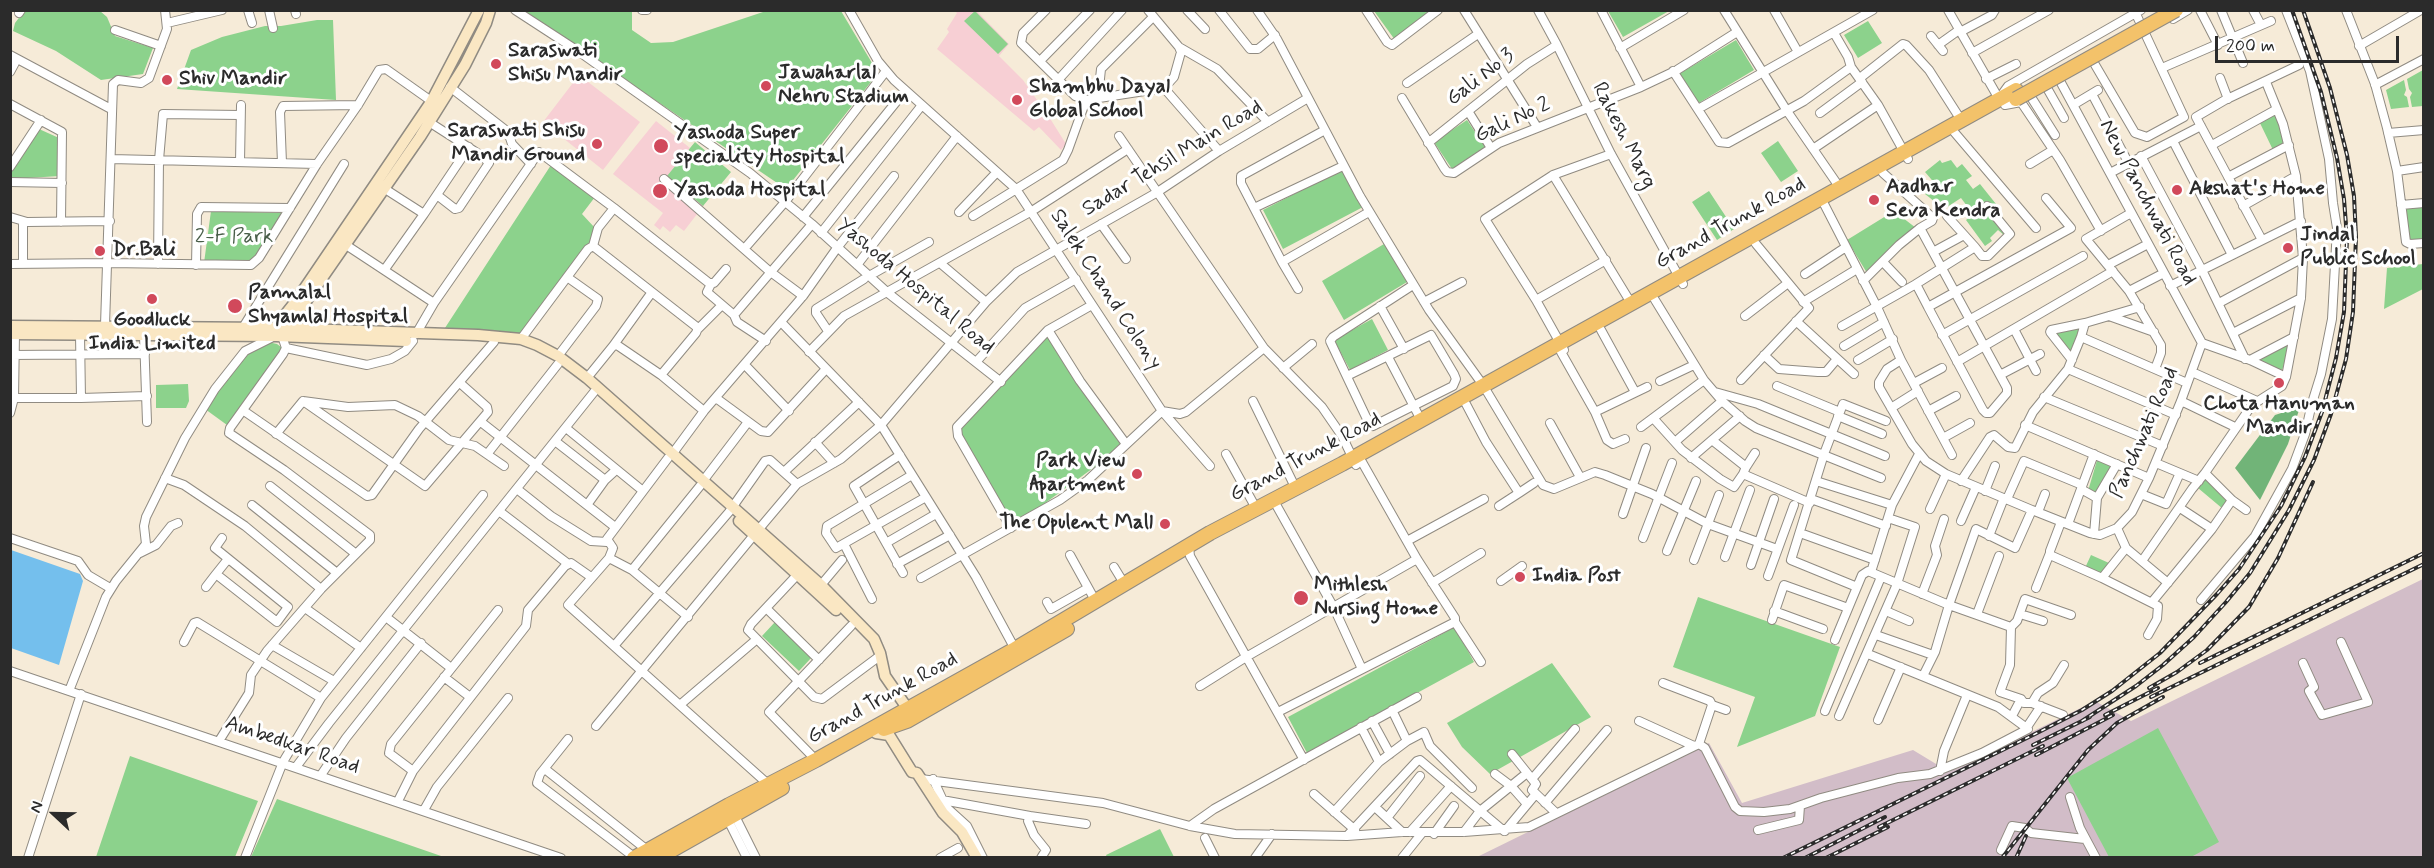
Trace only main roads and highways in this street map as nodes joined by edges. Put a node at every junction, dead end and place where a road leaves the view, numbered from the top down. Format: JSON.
{"nodes":[{"id":1,"x":2157,"y":10,"type":"edge"},
{"id":2,"x":2176,"y":10,"type":"edge"},
{"id":3,"x":2011,"y":99,"type":"junction"},
{"id":4,"x":1906,"y":155,"type":"junction"},
{"id":5,"x":1822,"y":202,"type":"junction"},
{"id":6,"x":1681,"y":280,"type":"junction"},
{"id":7,"x":1561,"y":348,"type":"junction"},
{"id":8,"x":1485,"y":389,"type":"junction"},
{"id":9,"x":1357,"y":461,"type":"junction"},
{"id":10,"x":1276,"y":504,"type":"junction"},
{"id":11,"x":1190,"y":551,"type":"junction"},
{"id":12,"x":907,"y":714,"type":"junction"},
{"id":13,"x":891,"y":722,"type":"junction"},
{"id":14,"x":728,"y":812,"type":"junction"},
{"id":15,"x":652,"y":854,"type":"edge"},
{"id":16,"x":634,"y":857,"type":"edge"}],
"edges":[{"from":1,"to":3,"type":"highway"},
{"from":2,"to":3,"type":"highway","bridge":true},
{"from":3,"to":4,"type":"highway","name":"Grand Trunk Road"},
{"from":3,"to":4,"type":"highway","name":"Grand Trunk Road"},
{"from":4,"to":5,"type":"highway","name":"Grand Trunk Road"},
{"from":4,"to":5,"type":"highway","name":"Grand Trunk Road"},
{"from":5,"to":6,"type":"highway","name":"Grand Trunk Road"},
{"from":5,"to":6,"type":"highway","name":"Grand Trunk Road"},
{"from":6,"to":7,"type":"highway","name":"Grand Trunk Road"},
{"from":6,"to":7,"type":"highway","name":"Grand Trunk Road"},
{"from":7,"to":8,"type":"highway","name":"Grand Trunk Road"},
{"from":8,"to":9,"type":"highway","name":"Grand Trunk Road"},
{"from":8,"to":9,"type":"highway","name":"Grand Trunk Road"},
{"from":9,"to":10,"type":"highway","name":"Grand Trunk Road"},
{"from":9,"to":10,"type":"highway","name":"Grand Trunk Road"},
{"from":10,"to":11,"type":"highway","name":"Grand Trunk Road"},
{"from":10,"to":11,"type":"highway","name":"Grand Trunk Road"},
{"from":11,"to":12,"type":"highway","name":"Grand Trunk Road"},
{"from":11,"to":12,"type":"highway","name":"Grand Trunk Road"},
{"from":12,"to":13,"type":"highway","name":"Grand Trunk Road"},
{"from":13,"to":14,"type":"highway","name":"Grand Trunk Road"},
{"from":13,"to":14,"type":"highway","name":"Grand Trunk Road"},
{"from":14,"to":15,"type":"highway","name":"Grand Trunk Road"},
{"from":15,"to":16,"type":"highway","name":"Grand Trunk Road"}]}
